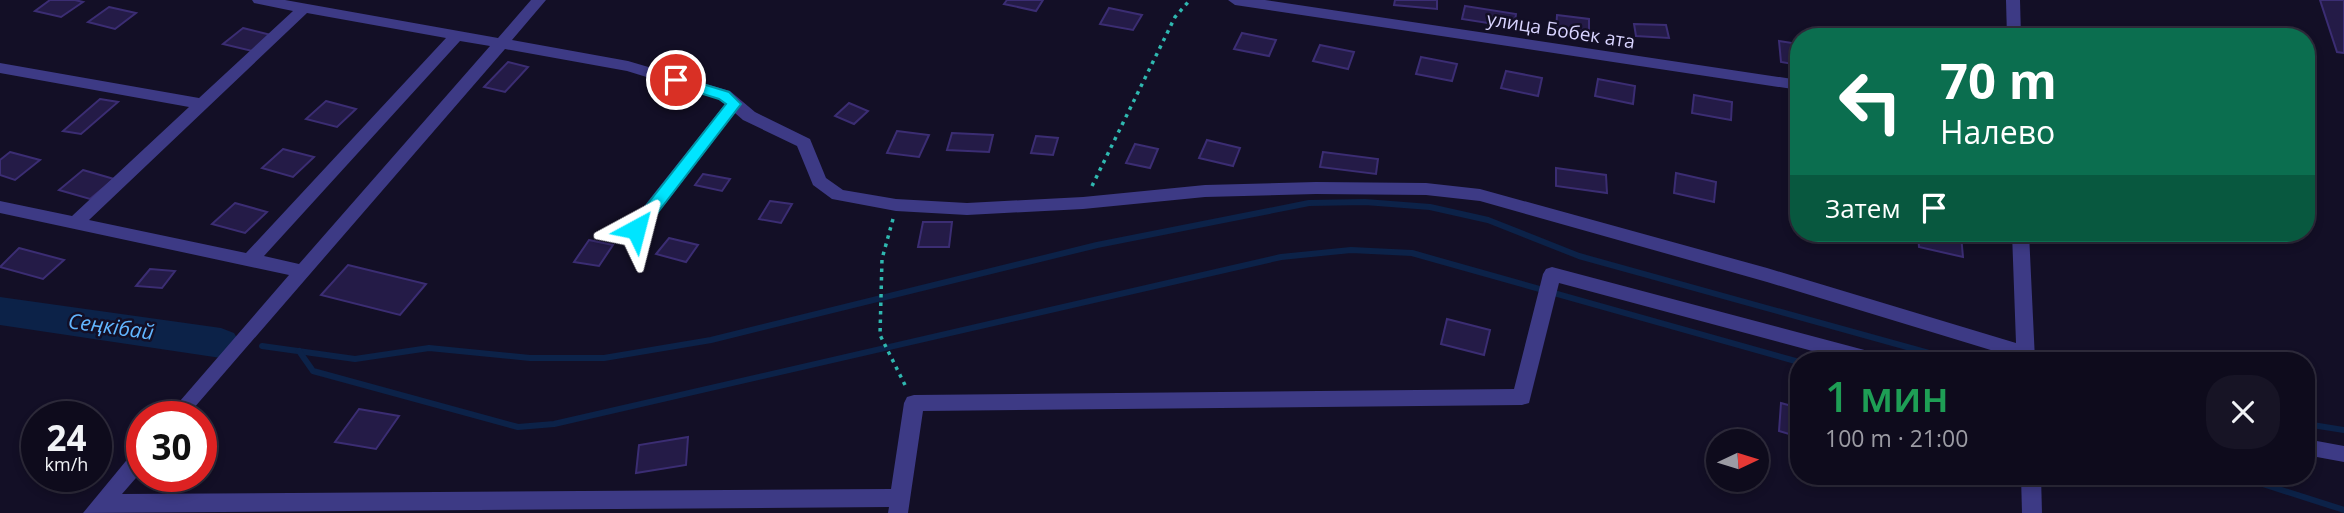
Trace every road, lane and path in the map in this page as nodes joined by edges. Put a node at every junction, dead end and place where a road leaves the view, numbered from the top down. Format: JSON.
{"nodes":[{"id":1,"x":259,"y":0,"type":"edge"},
{"id":2,"x":539,"y":0,"type":"edge"},
{"id":3,"x":1190,"y":0,"type":"edge"},
{"id":4,"x":1235,"y":0,"type":"edge"},
{"id":5,"x":2013,"y":0,"type":"edge"},
{"id":6,"x":304,"y":8,"type":"junction"},
{"id":7,"x":2014,"y":28,"type":"edge"},
{"id":8,"x":458,"y":34,"type":"junction"},
{"id":9,"x":502,"y":42,"type":"junction"},
{"id":10,"x":0,"y":68,"type":"edge"},
{"id":11,"x":1790,"y":84,"type":"edge"},
{"id":12,"x":202,"y":104,"type":"junction"},
{"id":13,"x":734,"y":104,"type":"junction"},
{"id":14,"x":1083,"y":203,"type":"junction"},
{"id":15,"x":896,"y":205,"type":"junction"},
{"id":16,"x":0,"y":206,"type":"edge"},
{"id":17,"x":74,"y":224,"type":"junction"},
{"id":18,"x":636,"y":229,"type":"dead end"},
{"id":19,"x":2021,"y":242,"type":"edge"},
{"id":20,"x":250,"y":260,"type":"junction"},
{"id":21,"x":302,"y":271,"type":"junction"},
{"id":22,"x":1842,"y":352,"type":"edge"},
{"id":23,"x":2010,"y":352,"type":"edge"},
{"id":24,"x":2026,"y":352,"type":"edge"},
{"id":25,"x":189,"y":401,"type":"edge"},
{"id":26,"x":914,"y":403,"type":"junction"},
{"id":27,"x":2315,"y":449,"type":"edge"},
{"id":28,"x":2344,"y":454,"type":"edge"},
{"id":29,"x":126,"y":474,"type":"edge"},
{"id":30,"x":2031,"y":485,"type":"edge"},
{"id":31,"x":899,"y":505,"type":"edge"},
{"id":32,"x":97,"y":508,"type":"edge"},
{"id":33,"x":2032,"y":513,"type":"edge"}],
"edges":[{"from":1,"to":6,"type":"street"},
{"from":2,"to":9,"type":"street"},
{"from":3,"to":14,"type":"path"},
{"from":4,"to":11,"type":"street","name":"улица Бобек ата"},
{"from":5,"to":7,"type":"street"},
{"from":6,"to":8,"type":"street"},
{"from":6,"to":12,"type":"street"},
{"from":8,"to":9,"type":"street"},
{"from":8,"to":20,"type":"street"},
{"from":9,"to":13,"type":"street"},
{"from":9,"to":21,"type":"street"},
{"from":10,"to":12,"type":"street"},
{"from":12,"to":17,"type":"street"},
{"from":13,"to":15,"type":"street"},
{"from":13,"to":18,"type":"street"},
{"from":14,"to":15,"type":"street"},
{"from":14,"to":23,"type":"street"},
{"from":15,"to":26,"type":"path"},
{"from":16,"to":17,"type":"street"},
{"from":17,"to":20,"type":"street"},
{"from":19,"to":24,"type":"street"},
{"from":20,"to":21,"type":"street"},
{"from":21,"to":25,"type":"street"},
{"from":22,"to":26,"type":"street"},
{"from":26,"to":31,"type":"street"},
{"from":27,"to":28,"type":"street"},
{"from":29,"to":32,"type":"street"},
{"from":30,"to":33,"type":"street"},
{"from":31,"to":32,"type":"street"}]}
